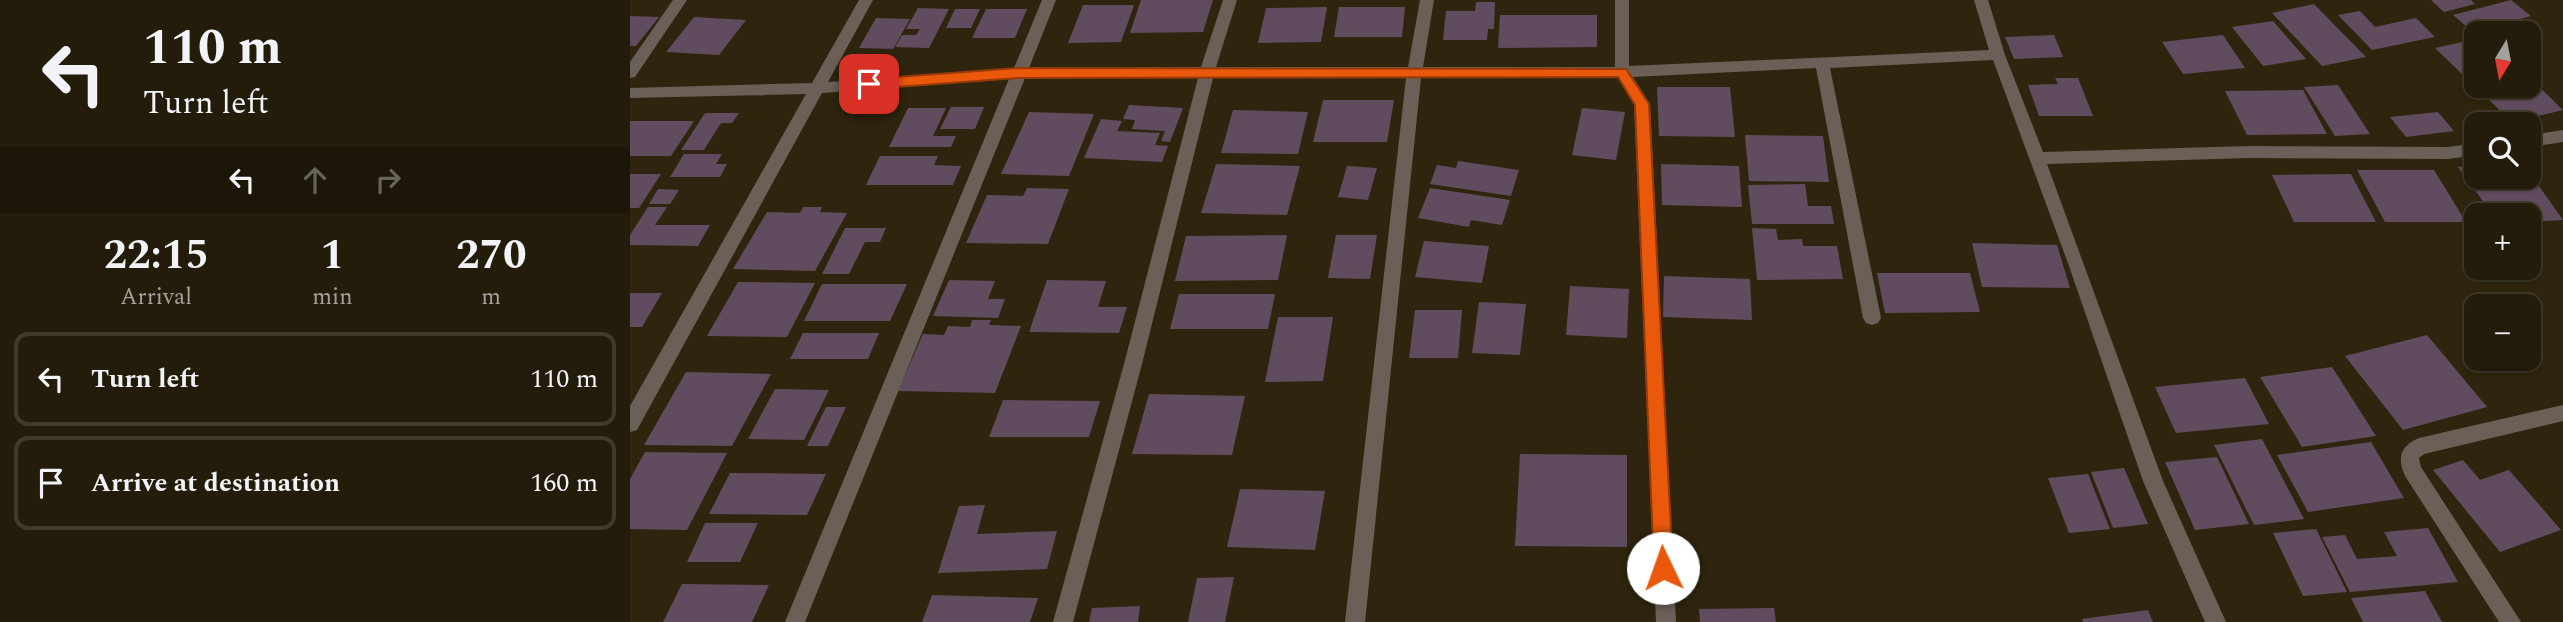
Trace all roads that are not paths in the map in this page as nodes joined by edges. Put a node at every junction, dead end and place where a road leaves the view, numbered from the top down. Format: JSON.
{"nodes":[{"id":1,"x":680,"y":0,"type":"edge"},
{"id":2,"x":866,"y":0,"type":"edge"},
{"id":3,"x":1049,"y":0,"type":"edge"},
{"id":4,"x":1230,"y":0,"type":"edge"},
{"id":5,"x":1427,"y":0,"type":"edge"},
{"id":6,"x":1622,"y":0,"type":"edge"},
{"id":7,"x":1981,"y":0,"type":"edge"},
{"id":8,"x":1998,"y":55,"type":"junction"},
{"id":9,"x":1822,"y":63,"type":"junction"},
{"id":10,"x":1622,"y":72,"type":"junction"},
{"id":11,"x":630,"y":73,"type":"edge"},
{"id":12,"x":1018,"y":73,"type":"junction"},
{"id":13,"x":1415,"y":74,"type":"junction"},
{"id":14,"x":1206,"y":75,"type":"junction"},
{"id":15,"x":820,"y":88,"type":"junction"},
{"id":16,"x":630,"y":93,"type":"edge"},
{"id":17,"x":2563,"y":136,"type":"edge"},
{"id":18,"x":2541,"y":139,"type":"edge"},
{"id":19,"x":2464,"y":151,"type":"edge"},
{"id":20,"x":2037,"y":158,"type":"junction"},
{"id":21,"x":1872,"y":318,"type":"dead end"},
{"id":22,"x":2563,"y":413,"type":"edge"},
{"id":23,"x":630,"y":424,"type":"edge"},
{"id":24,"x":795,"y":622,"type":"edge"},
{"id":25,"x":1063,"y":622,"type":"edge"},
{"id":26,"x":1355,"y":622,"type":"edge"},
{"id":27,"x":1666,"y":622,"type":"edge"},
{"id":28,"x":2216,"y":622,"type":"edge"},
{"id":29,"x":2511,"y":622,"type":"edge"}],
"edges":[{"from":1,"to":11,"type":"street"},
{"from":2,"to":15,"type":"street"},
{"from":3,"to":12,"type":"street"},
{"from":4,"to":14,"type":"street"},
{"from":5,"to":13,"type":"street"},
{"from":6,"to":10,"type":"street"},
{"from":7,"to":8,"type":"street"},
{"from":8,"to":9,"type":"street"},
{"from":8,"to":20,"type":"street"},
{"from":9,"to":10,"type":"street"},
{"from":9,"to":21,"type":"street"},
{"from":10,"to":13,"type":"street"},
{"from":10,"to":27,"type":"street"},
{"from":12,"to":14,"type":"street"},
{"from":12,"to":15,"type":"street"},
{"from":12,"to":24,"type":"street"},
{"from":13,"to":14,"type":"street"},
{"from":13,"to":26,"type":"street"},
{"from":14,"to":25,"type":"street"},
{"from":15,"to":16,"type":"street"},
{"from":15,"to":23,"type":"street"},
{"from":17,"to":18,"type":"street"},
{"from":19,"to":20,"type":"street"},
{"from":20,"to":28,"type":"street"},
{"from":22,"to":29,"type":"street"}]}
